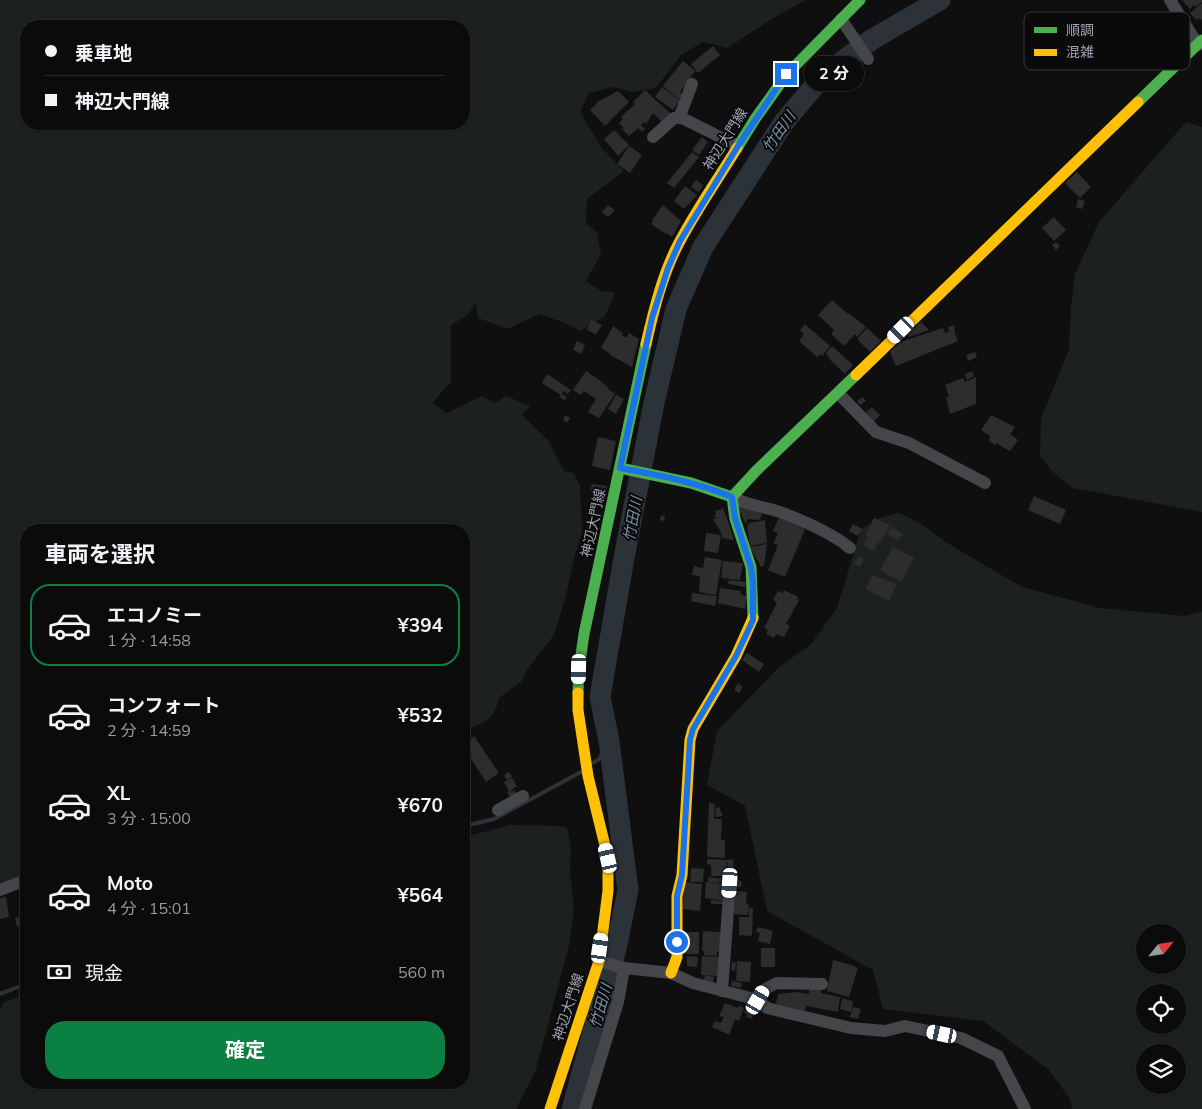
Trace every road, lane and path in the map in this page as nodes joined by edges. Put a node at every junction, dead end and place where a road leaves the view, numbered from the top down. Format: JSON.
{"nodes":[{"id":1,"x":860,"y":0,"type":"edge"},
{"id":2,"x":1170,"y":0,"type":"edge"},
{"id":3,"x":1179,"y":12,"type":"edge"},
{"id":4,"x":841,"y":19,"type":"junction"},
{"id":5,"x":1190,"y":28,"type":"edge"},
{"id":6,"x":1200,"y":42,"type":"edge"},
{"id":7,"x":1190,"y":52,"type":"edge"},
{"id":8,"x":867,"y":57,"type":"dead end"},
{"id":9,"x":1171,"y":70,"type":"edge"},
{"id":10,"x":692,"y":84,"type":"dead end"},
{"id":11,"x":682,"y":118,"type":"junction"},
{"id":12,"x":653,"y":137,"type":"dead end"},
{"id":13,"x":738,"y":146,"type":"junction"},
{"id":14,"x":838,"y":393,"type":"junction"},
{"id":15,"x":624,"y":469,"type":"junction"},
{"id":16,"x":985,"y":483,"type":"dead end"},
{"id":17,"x":732,"y":497,"type":"junction"},
{"id":18,"x":850,"y":548,"type":"dead end"},
{"id":19,"x":524,"y":796,"type":"dead end"},
{"id":20,"x":498,"y":810,"type":"dead end"},
{"id":21,"x":20,"y":882,"type":"edge"},
{"id":22,"x":730,"y":883,"type":"dead end"},
{"id":23,"x":0,"y":890,"type":"edge"},
{"id":24,"x":602,"y":962,"type":"junction"},
{"id":25,"x":623,"y":968,"type":"junction"},
{"id":26,"x":671,"y":973,"type":"junction"},
{"id":27,"x":822,"y":984,"type":"dead end"},
{"id":28,"x":722,"y":991,"type":"junction"},
{"id":29,"x":758,"y":1000,"type":"junction"},
{"id":30,"x":550,"y":1109,"type":"edge"},
{"id":31,"x":585,"y":1109,"type":"edge"},
{"id":32,"x":1025,"y":1109,"type":"edge"}],
"edges":[{"from":1,"to":4,"type":"street","name":"神辺大門線"},
{"from":2,"to":3,"type":"street"},
{"from":4,"to":8,"type":"street"},
{"from":4,"to":13,"type":"street","name":"神辺大門線"},
{"from":5,"to":6,"type":"street"},
{"from":6,"to":7,"type":"street"},
{"from":9,"to":14,"type":"street"},
{"from":10,"to":11,"type":"street"},
{"from":11,"to":12,"type":"street"},
{"from":11,"to":13,"type":"street"},
{"from":13,"to":15,"type":"street","name":"神辺大門線"},
{"from":14,"to":16,"type":"street"},
{"from":14,"to":17,"type":"street"},
{"from":15,"to":17,"type":"street"},
{"from":15,"to":24,"type":"street","name":"神辺大門線"},
{"from":17,"to":18,"type":"street"},
{"from":17,"to":26,"type":"street"},
{"from":19,"to":20,"type":"street"},
{"from":21,"to":23,"type":"street"},
{"from":22,"to":28,"type":"street"},
{"from":24,"to":25,"type":"street"},
{"from":24,"to":30,"type":"street","name":"神辺大門線"},
{"from":25,"to":26,"type":"street"},
{"from":25,"to":31,"type":"street"},
{"from":26,"to":28,"type":"street"},
{"from":27,"to":29,"type":"street"},
{"from":28,"to":29,"type":"street"},
{"from":29,"to":32,"type":"street"}]}
